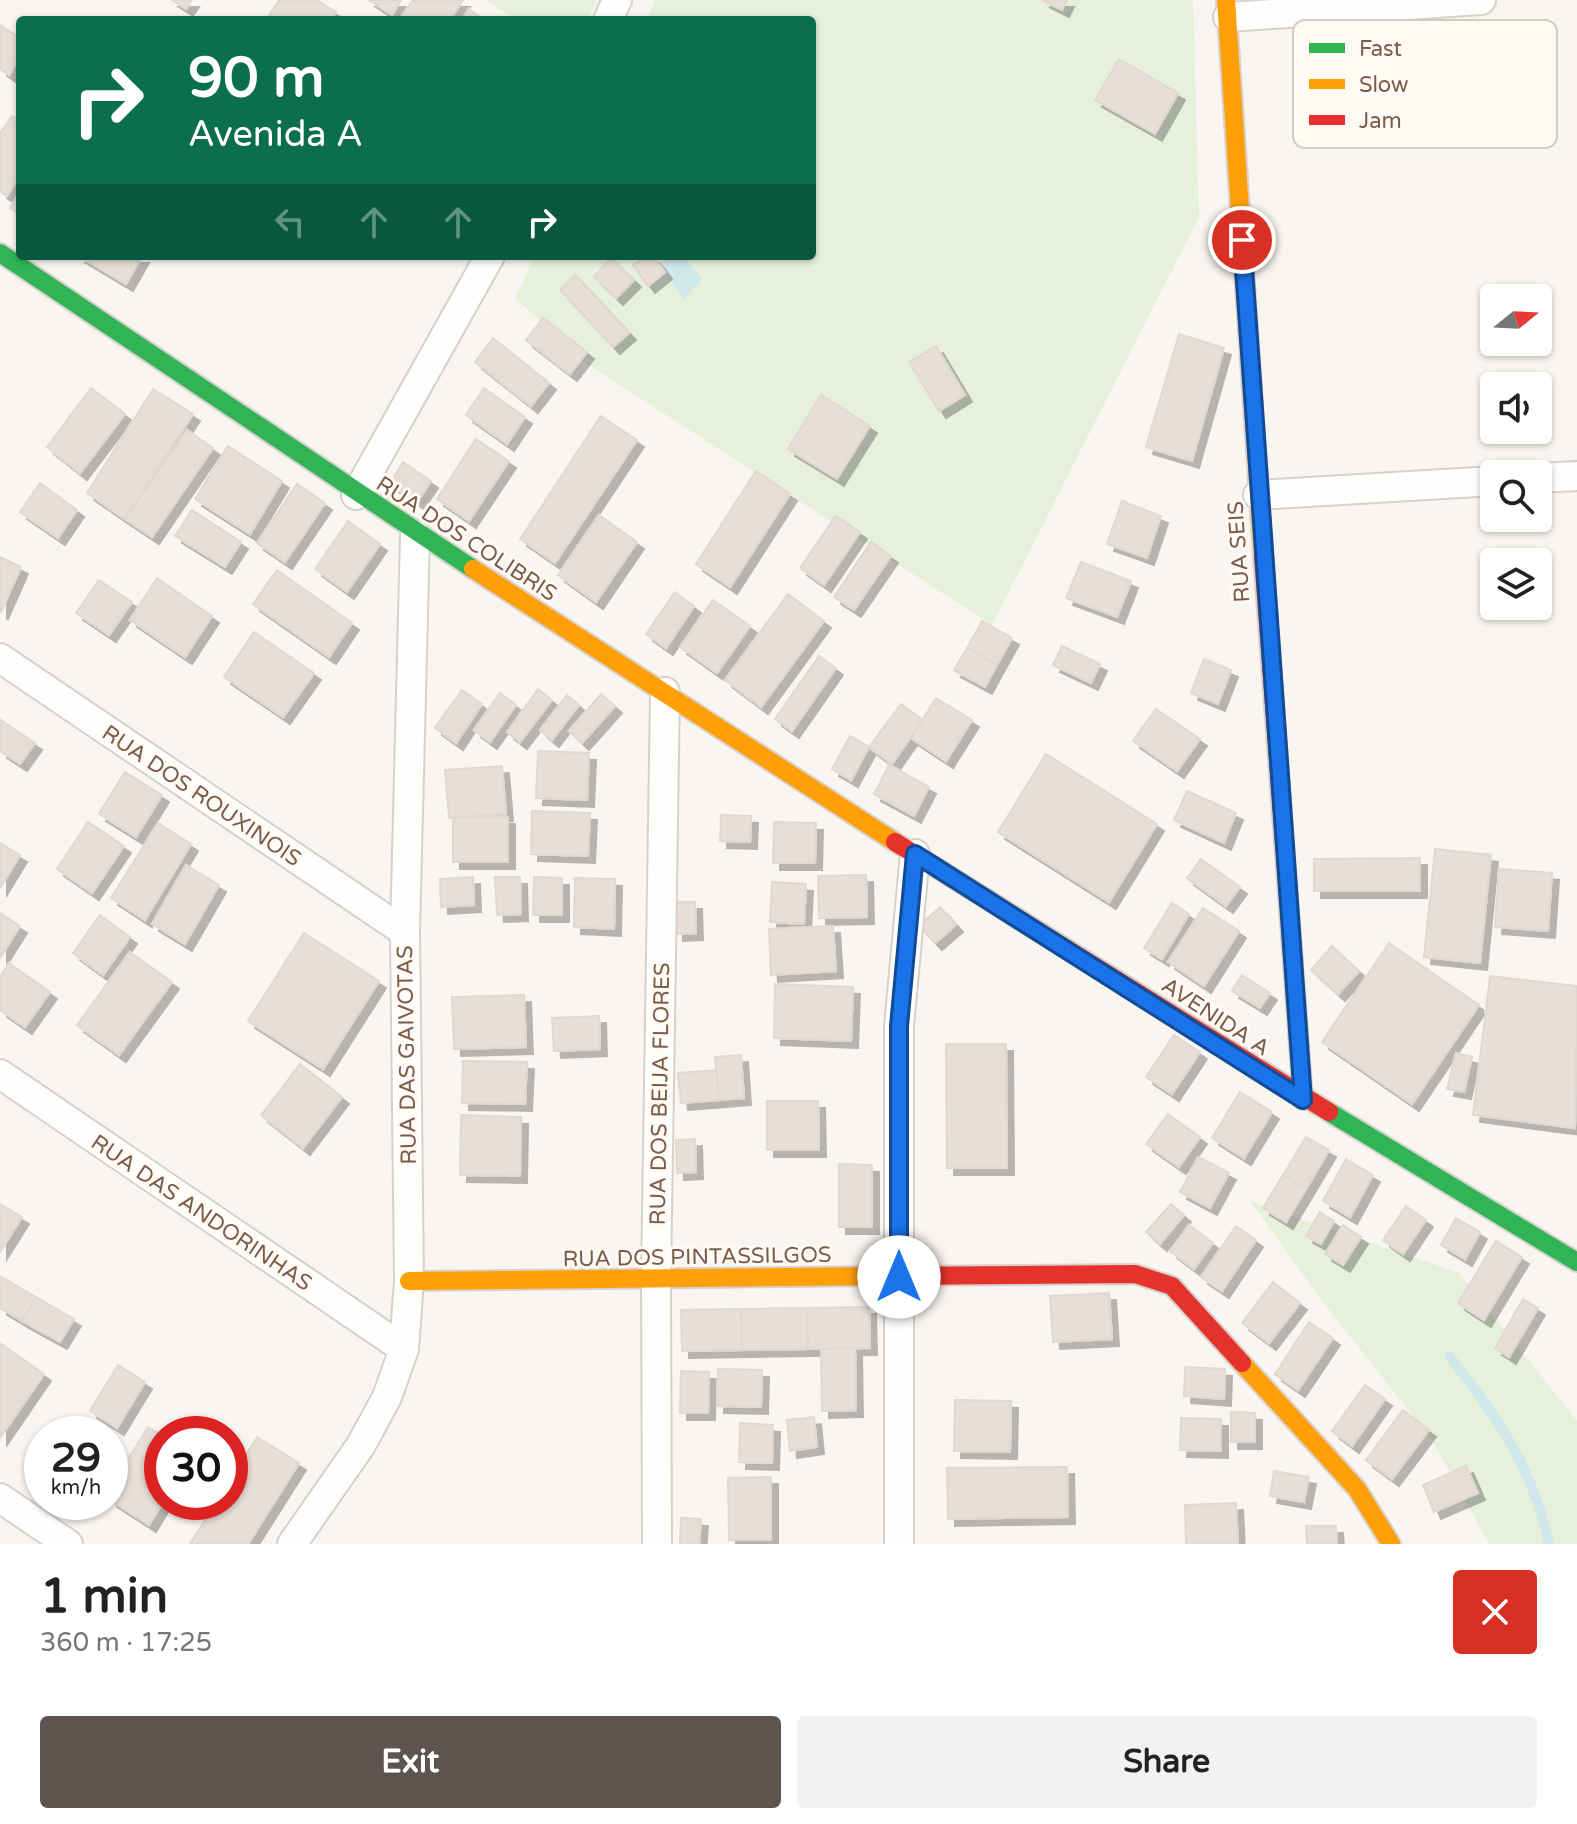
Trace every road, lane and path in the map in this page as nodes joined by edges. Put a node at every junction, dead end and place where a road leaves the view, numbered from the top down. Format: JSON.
{"nodes":[{"id":1,"x":1481,"y":0,"type":"edge"},
{"id":2,"x":1227,"y":9,"type":"edge"},
{"id":3,"x":0,"y":253,"type":"edge"},
{"id":4,"x":488,"y":260,"type":"edge"},
{"id":5,"x":1577,"y":476,"type":"edge"},
{"id":6,"x":1552,"y":477,"type":"edge"},
{"id":7,"x":1480,"y":482,"type":"edge"},
{"id":8,"x":356,"y":495,"type":"junction"},
{"id":9,"x":1258,"y":495,"type":"junction"},
{"id":10,"x":415,"y":535,"type":"junction"},
{"id":11,"x":0,"y":658,"type":"edge"},
{"id":12,"x":665,"y":692,"type":"junction"},
{"id":13,"x":915,"y":854,"type":"junction"},
{"id":14,"x":405,"y":932,"type":"junction"},
{"id":15,"x":0,"y":1074,"type":"edge"},
{"id":16,"x":1303,"y":1100,"type":"junction"},
{"id":17,"x":1576,"y":1256,"type":"edge"},
{"id":18,"x":899,"y":1277,"type":"junction"},
{"id":19,"x":409,"y":1281,"type":"junction"},
{"id":20,"x":656,"y":1281,"type":"junction"},
{"id":21,"x":404,"y":1349,"type":"junction"},
{"id":22,"x":0,"y":1498,"type":"edge"},
{"id":23,"x":68,"y":1544,"type":"edge"},
{"id":24,"x":292,"y":1544,"type":"edge"},
{"id":25,"x":657,"y":1544,"type":"edge"},
{"id":26,"x":899,"y":1544,"type":"edge"},
{"id":27,"x":1391,"y":1544,"type":"edge"}],
"edges":[{"from":1,"to":2,"type":"street"},
{"from":2,"to":9,"type":"street","name":"RUA SEIS"},
{"from":3,"to":8,"type":"street","name":"RUA DOS COLIBRIS"},
{"from":4,"to":8,"type":"street"},
{"from":5,"to":6,"type":"street"},
{"from":7,"to":9,"type":"street"},
{"from":8,"to":10,"type":"street","name":"RUA DOS COLIBRIS"},
{"from":9,"to":16,"type":"street","name":"RUA SEIS"},
{"from":10,"to":12,"type":"street","name":"RUA DOS COLIBRIS"},
{"from":10,"to":14,"type":"street","name":"RUA DAS GAIVOTAS"},
{"from":11,"to":14,"type":"street","name":"RUA DOS ROUXINOIS"},
{"from":12,"to":13,"type":"street","name":"RUA DOS COLIBRIS"},
{"from":12,"to":20,"type":"street","name":"RUA DOS BEIJA FLORES"},
{"from":13,"to":16,"type":"street","name":"AVENIDA A"},
{"from":13,"to":18,"type":"street"},
{"from":14,"to":19,"type":"street","name":"RUA DAS GAIVOTAS"},
{"from":15,"to":21,"type":"street","name":"RUA DAS ANDORINHAS"},
{"from":16,"to":17,"type":"street","name":"AVENIDA A"},
{"from":18,"to":20,"type":"street","name":"RUA DOS PINTASSILGOS"},
{"from":18,"to":26,"type":"street"},
{"from":18,"to":27,"type":"street","name":"RUA DOS PINTASSILGOS"},
{"from":19,"to":20,"type":"street","name":"RUA DOS PINTASSILGOS"},
{"from":19,"to":21,"type":"street","name":"RUA DAS GAIVOTAS"},
{"from":20,"to":25,"type":"street","name":"RUA DOS BEIJA FLORES"},
{"from":21,"to":24,"type":"street","name":"RUA DAS GAIVOTAS"},
{"from":22,"to":23,"type":"street"}]}
